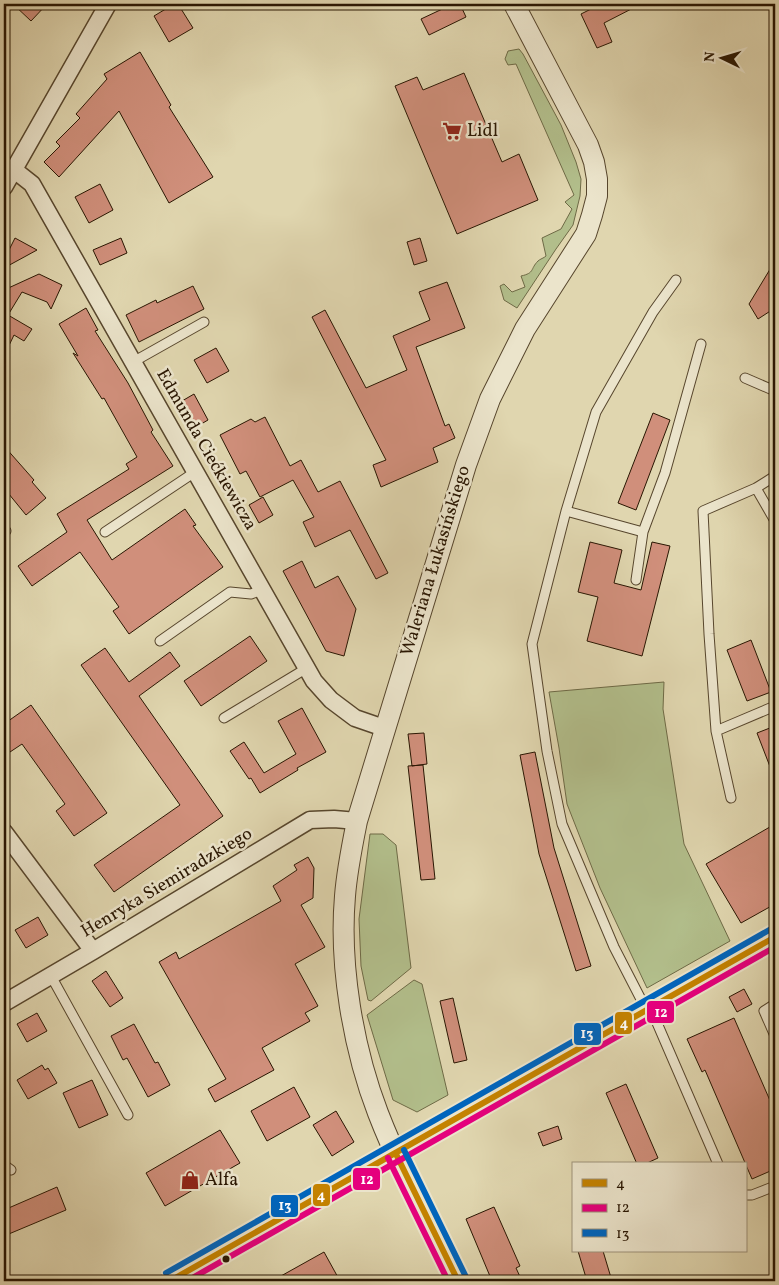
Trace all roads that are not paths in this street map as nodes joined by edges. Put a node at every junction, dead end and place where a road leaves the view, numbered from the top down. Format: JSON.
{"nodes":[{"id":1,"x":108,"y":4,"type":"edge"},
{"id":2,"x":514,"y":4,"type":"edge"},
{"id":3,"x":13,"y":169,"type":"junction"},
{"id":4,"x":4,"y":187,"type":"edge"},
{"id":5,"x":676,"y":280,"type":"dead end"},
{"id":6,"x":204,"y":322,"type":"dead end"},
{"id":7,"x":701,"y":344,"type":"dead end"},
{"id":8,"x":133,"y":362,"type":"junction"},
{"id":9,"x":745,"y":378,"type":"dead end"},
{"id":10,"x":775,"y":391,"type":"edge"},
{"id":11,"x":196,"y":472,"type":"junction"},
{"id":12,"x":775,"y":476,"type":"edge"},
{"id":13,"x":756,"y":488,"type":"junction"},
{"id":14,"x":566,"y":511,"type":"junction"},
{"id":15,"x":775,"y":521,"type":"edge"},
{"id":16,"x":105,"y":532,"type":"dead end"},
{"id":17,"x":643,"y":532,"type":"junction"},
{"id":18,"x":636,"y":580,"type":"dead end"},
{"id":19,"x":262,"y":590,"type":"junction"},
{"id":20,"x":160,"y":641,"type":"dead end"},
{"id":21,"x":307,"y":668,"type":"junction"},
{"id":22,"x":775,"y":706,"type":"edge"},
{"id":23,"x":224,"y":718,"type":"dead end"},
{"id":24,"x":384,"y":728,"type":"junction"},
{"id":25,"x":716,"y":731,"type":"junction"},
{"id":26,"x":732,"y":798,"type":"dead end"},
{"id":27,"x":357,"y":821,"type":"junction"},
{"id":28,"x":4,"y":832,"type":"edge"},
{"id":29,"x":775,"y":937,"type":"edge"},
{"id":30,"x":93,"y":952,"type":"junction"},
{"id":31,"x":51,"y":976,"type":"junction"},
{"id":32,"x":4,"y":1003,"type":"edge"},
{"id":33,"x":775,"y":1004,"type":"edge"},
{"id":34,"x":649,"y":1010,"type":"junction"},
{"id":35,"x":775,"y":1036,"type":"edge"},
{"id":36,"x":576,"y":1051,"type":"tunnel mouth"},
{"id":37,"x":540,"y":1071,"type":"tunnel mouth"},
{"id":38,"x":128,"y":1115,"type":"dead end"},
{"id":39,"x":396,"y":1154,"type":"junction"},
{"id":40,"x":717,"y":1162,"type":"edge"},
{"id":41,"x":775,"y":1186,"type":"edge"},
{"id":42,"x":746,"y":1195,"type":"edge"},
{"id":43,"x":170,"y":1281,"type":"edge"},
{"id":44,"x":458,"y":1281,"type":"edge"}],
"edges":[{"from":1,"to":3,"type":"street"},
{"from":2,"to":24,"type":"street","name":"Waleriana Łukasińskiego"},
{"from":3,"to":4,"type":"street"},
{"from":3,"to":8,"type":"street","name":"Edmunda Ciećkiewicza"},
{"from":5,"to":14,"type":"lane"},
{"from":6,"to":8,"type":"lane"},
{"from":7,"to":17,"type":"lane"},
{"from":8,"to":11,"type":"street","name":"Edmunda Ciećkiewicza"},
{"from":9,"to":10,"type":"lane"},
{"from":11,"to":16,"type":"lane"},
{"from":11,"to":19,"type":"street","name":"Edmunda Ciećkiewicza"},
{"from":12,"to":13,"type":"lane"},
{"from":13,"to":15,"type":"lane"},
{"from":13,"to":25,"type":"lane"},
{"from":14,"to":17,"type":"lane"},
{"from":14,"to":34,"type":"lane"},
{"from":17,"to":18,"type":"lane"},
{"from":19,"to":20,"type":"lane"},
{"from":19,"to":21,"type":"street","name":"Edmunda Ciećkiewicza"},
{"from":21,"to":23,"type":"lane"},
{"from":21,"to":24,"type":"street","name":"Edmunda Ciećkiewicza"},
{"from":22,"to":25,"type":"lane"},
{"from":24,"to":27,"type":"street","name":"Waleriana Łukasińskiego"},
{"from":25,"to":26,"type":"lane"},
{"from":27,"to":30,"type":"street","name":"Henryka Siemiradzkiego"},
{"from":27,"to":39,"type":"street","name":"Waleriana Łukasińskiego"},
{"from":28,"to":30,"type":"street"},
{"from":29,"to":34,"type":"street"},
{"from":30,"to":31,"type":"street","name":"Henryka Siemiradzkiego"},
{"from":31,"to":32,"type":"street","name":"Henryka Siemiradzkiego"},
{"from":31,"to":38,"type":"lane"},
{"from":33,"to":35,"type":"lane"},
{"from":34,"to":36,"type":"street"},
{"from":34,"to":40,"type":"lane"},
{"from":37,"to":39,"type":"street"},
{"from":39,"to":43,"type":"street"},
{"from":39,"to":44,"type":"street","name":"Waleriana Łukasińskiego"},
{"from":41,"to":42,"type":"lane"}]}
